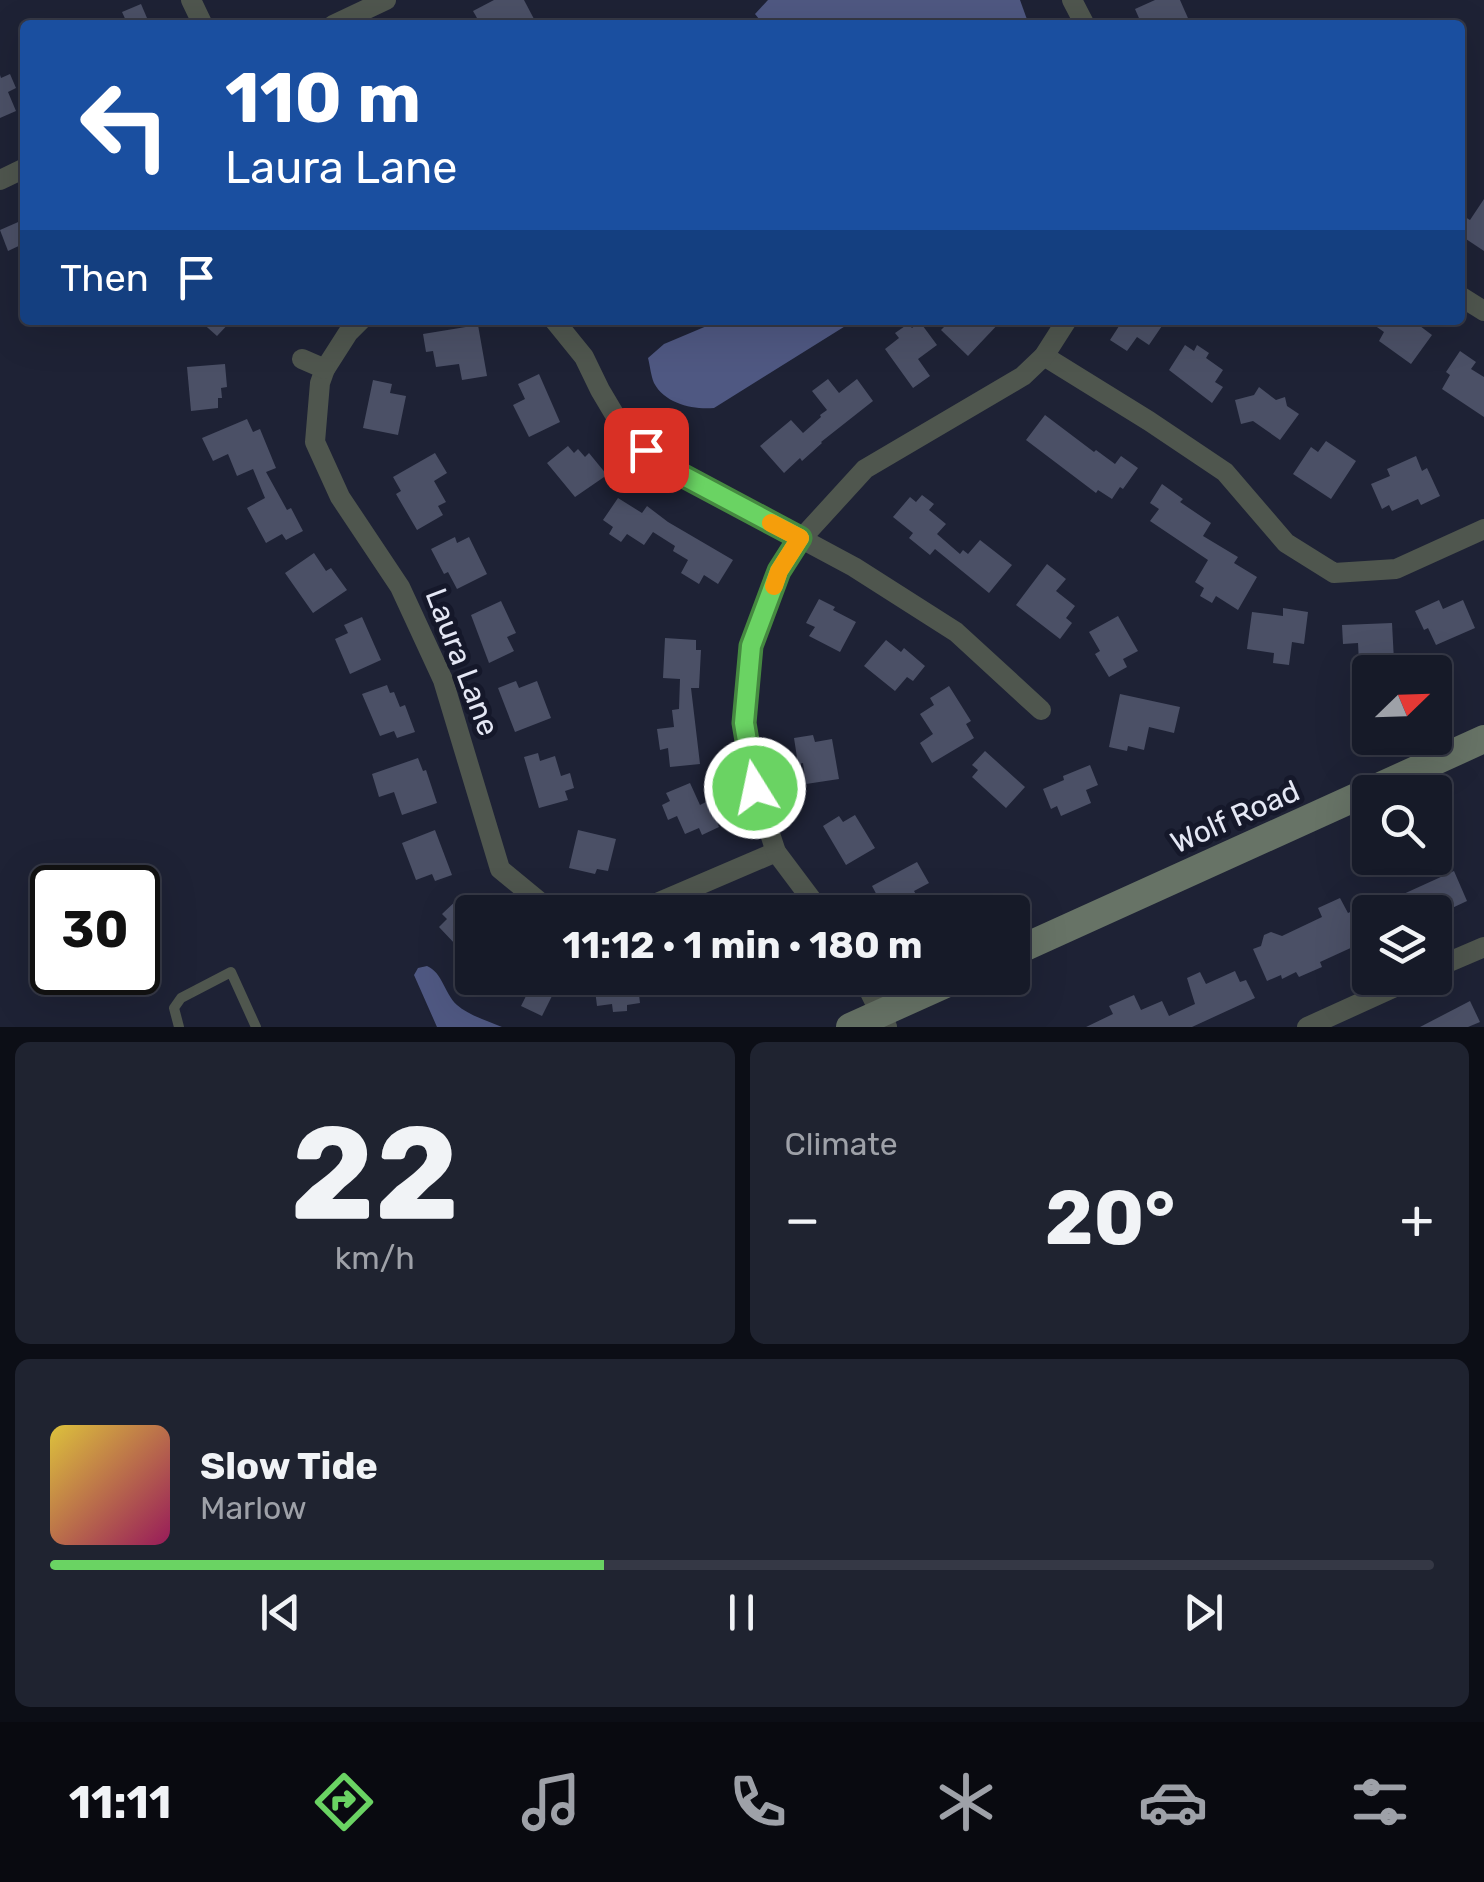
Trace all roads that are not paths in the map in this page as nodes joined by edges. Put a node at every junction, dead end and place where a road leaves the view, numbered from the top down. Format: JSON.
{"nodes":[{"id":1,"x":386,"y":0,"type":"edge"},
{"id":2,"x":344,"y":20,"type":"edge"},
{"id":3,"x":356,"y":325,"type":"edge"},
{"id":4,"x":558,"y":325,"type":"edge"},
{"id":5,"x":1064,"y":325,"type":"edge"},
{"id":6,"x":1044,"y":356,"type":"junction"},
{"id":7,"x":302,"y":359,"type":"dead end"},
{"id":8,"x":325,"y":369,"type":"junction"},
{"id":9,"x":1484,"y":530,"type":"edge"},
{"id":10,"x":800,"y":538,"type":"junction"},
{"id":11,"x":1041,"y":710,"type":"dead end"},
{"id":12,"x":1484,"y":739,"type":"edge"},
{"id":13,"x":776,"y":852,"type":"junction"},
{"id":14,"x":531,"y":895,"type":"edge"},
{"id":15,"x":676,"y":895,"type":"edge"},
{"id":16,"x":808,"y":895,"type":"edge"},
{"id":17,"x":1030,"y":945,"type":"edge"},
{"id":18,"x":1484,"y":947,"type":"edge"},
{"id":19,"x":1452,"y":961,"type":"edge"},
{"id":20,"x":871,"y":995,"type":"edge"},
{"id":21,"x":928,"y":995,"type":"edge"},
{"id":22,"x":1378,"y":995,"type":"edge"},
{"id":23,"x":883,"y":1020,"type":"edge"},
{"id":24,"x":180,"y":1027,"type":"edge"},
{"id":25,"x":256,"y":1027,"type":"edge"},
{"id":26,"x":850,"y":1027,"type":"edge"},
{"id":27,"x":1307,"y":1027,"type":"edge"}],
"edges":[{"from":1,"to":2,"type":"street"},
{"from":3,"to":8,"type":"street","name":"Laura Lane"},
{"from":4,"to":10,"type":"street"},
{"from":5,"to":6,"type":"street"},
{"from":6,"to":9,"type":"street"},
{"from":6,"to":10,"type":"street"},
{"from":7,"to":8,"type":"street"},
{"from":8,"to":14,"type":"street","name":"Laura Lane"},
{"from":10,"to":11,"type":"street"},
{"from":10,"to":13,"type":"street"},
{"from":12,"to":17,"type":"main road","name":"Wolf Road"},
{"from":13,"to":15,"type":"street"},
{"from":13,"to":16,"type":"street"},
{"from":18,"to":19,"type":"street"},
{"from":20,"to":23,"type":"street"},
{"from":21,"to":23,"type":"main road"},
{"from":22,"to":27,"type":"street"},
{"from":23,"to":26,"type":"main road"},
{"from":24,"to":25,"type":"lane"}]}
